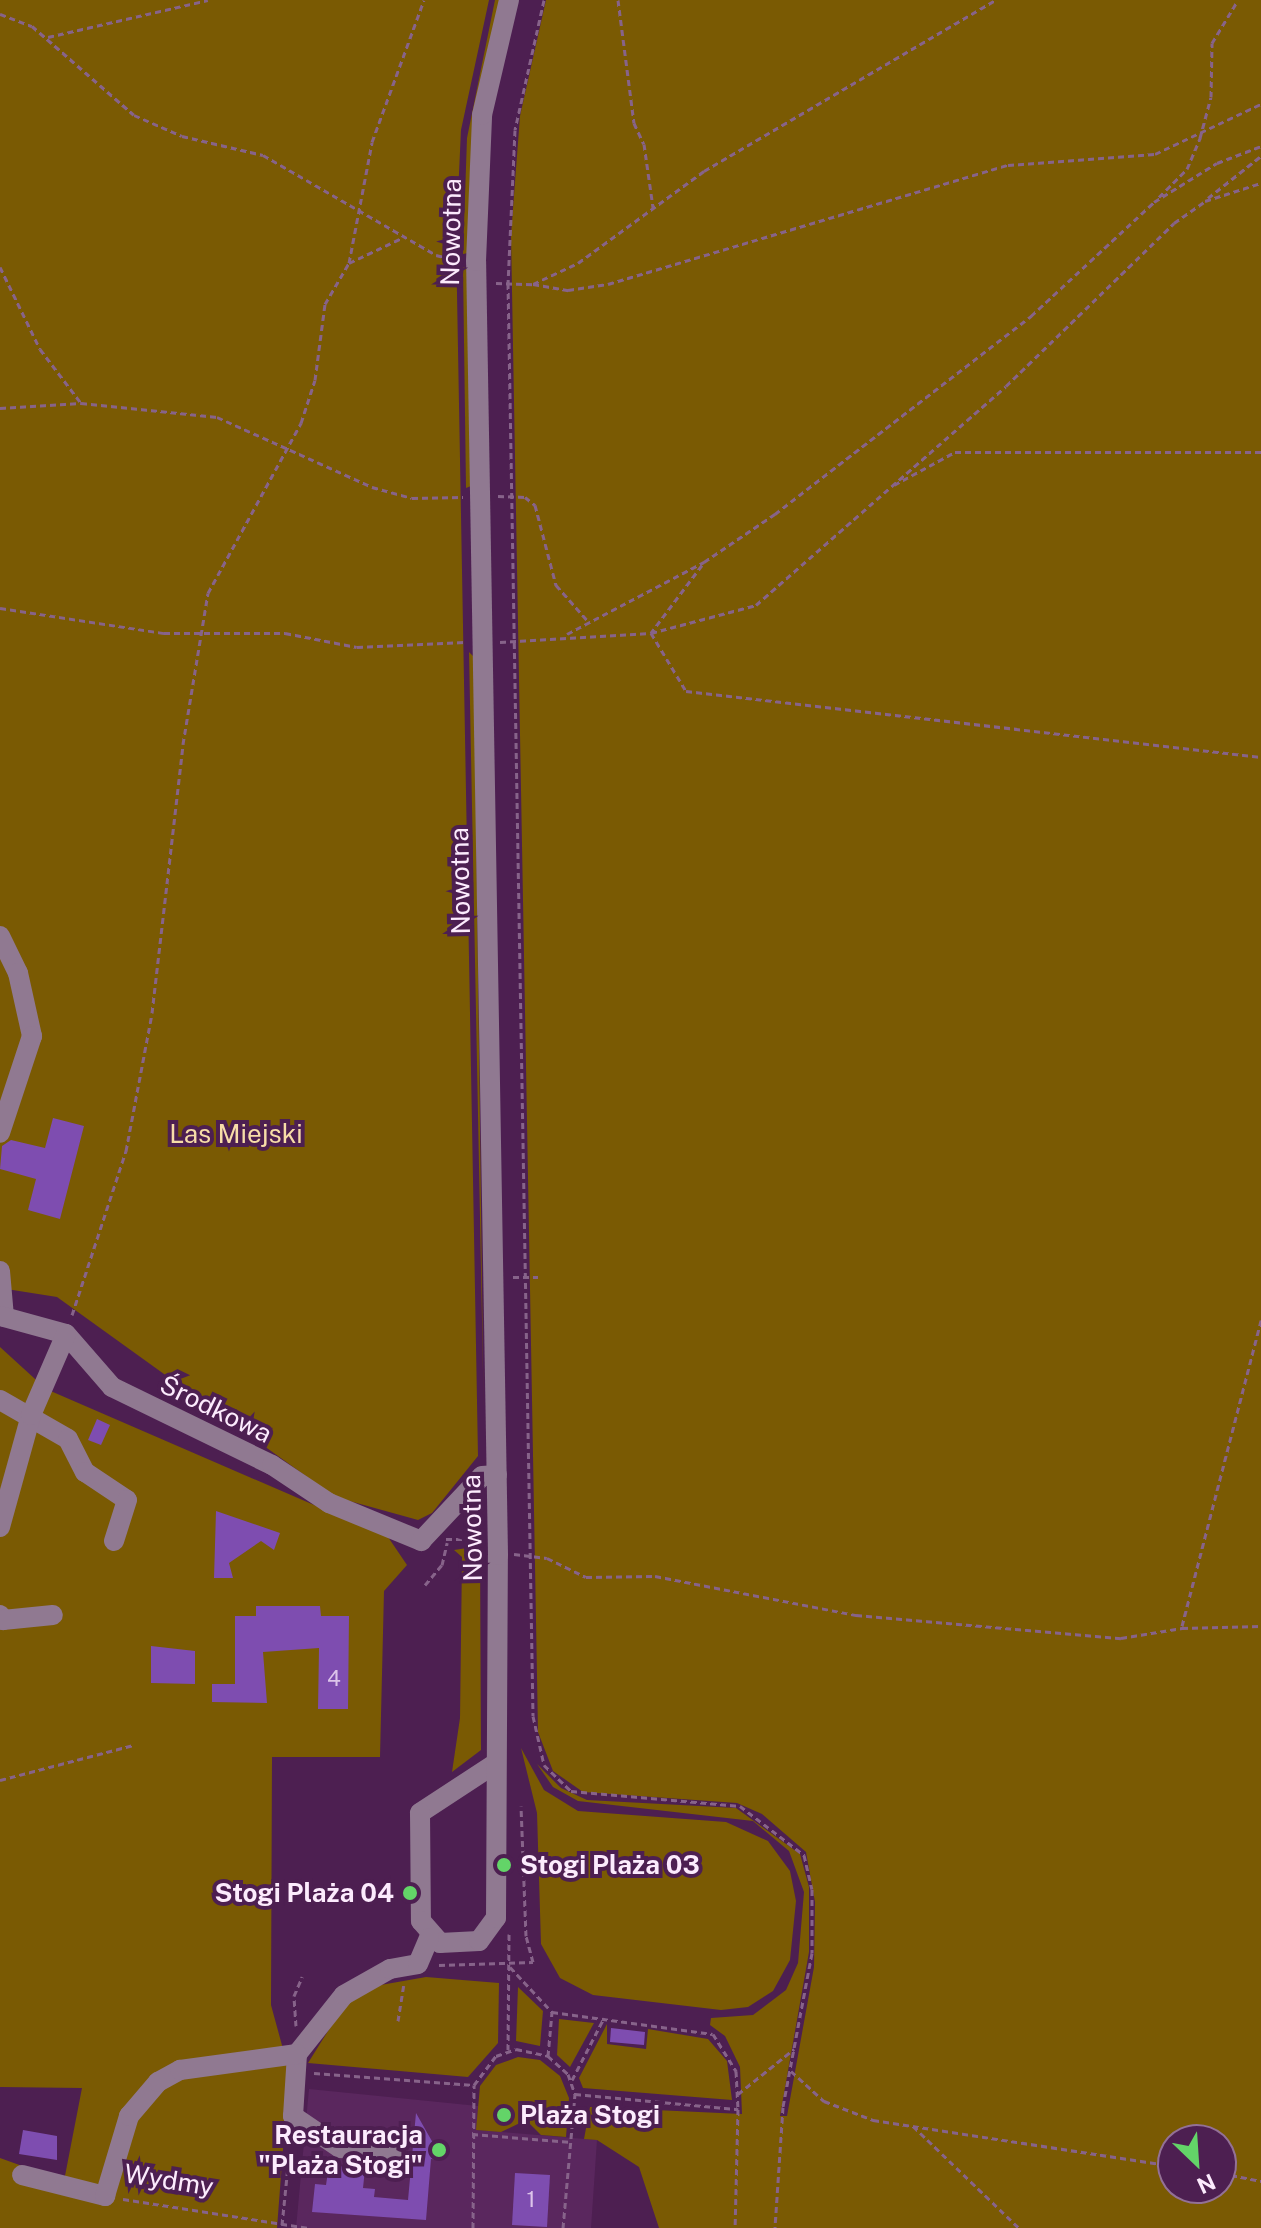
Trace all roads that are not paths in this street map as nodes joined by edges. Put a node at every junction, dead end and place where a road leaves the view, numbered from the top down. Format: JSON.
{"nodes":[{"id":1,"x":509,"y":0,"type":"edge"},
{"id":2,"x":0,"y":936,"type":"edge"},
{"id":3,"x":7,"y":1081,"type":"edge"},
{"id":4,"x":0,"y":1133,"type":"edge"},
{"id":5,"x":0,"y":1271,"type":"edge"},
{"id":6,"x":2,"y":1317,"type":"edge"},
{"id":7,"x":66,"y":1334,"type":"junction"},
{"id":8,"x":0,"y":1400,"type":"edge"},
{"id":9,"x":31,"y":1415,"type":"junction"},
{"id":10,"x":497,"y":1475,"type":"junction"},
{"id":11,"x":0,"y":1527,"type":"edge"},
{"id":12,"x":114,"y":1541,"type":"dead end"},
{"id":13,"x":0,"y":1615,"type":"edge"},
{"id":14,"x":53,"y":1615,"type":"dead end"},
{"id":15,"x":496,"y":1763,"type":"junction"},
{"id":16,"x":429,"y":1938,"type":"junction"},
{"id":17,"x":298,"y":2057,"type":"junction"},
{"id":18,"x":397,"y":2152,"type":"dead end"},
{"id":19,"x":22,"y":2175,"type":"dead end"}],
"edges":[{"from":1,"to":10,"type":"street","name":"Nowotna"},
{"from":2,"to":3,"type":"street"},
{"from":3,"to":4,"type":"street"},
{"from":5,"to":6,"type":"street"},
{"from":6,"to":7,"type":"street"},
{"from":7,"to":9,"type":"street"},
{"from":7,"to":10,"type":"street","name":"Środkowa"},
{"from":8,"to":9,"type":"street"},
{"from":9,"to":11,"type":"street"},
{"from":9,"to":12,"type":"street"},
{"from":10,"to":15,"type":"street","name":"Nowotna"},
{"from":13,"to":14,"type":"street"},
{"from":15,"to":16,"type":"street"},
{"from":15,"to":16,"type":"street","name":"Nowotna"},
{"from":16,"to":17,"type":"street"},
{"from":17,"to":18,"type":"street"},
{"from":17,"to":19,"type":"street","name":"Wydmy"}]}
